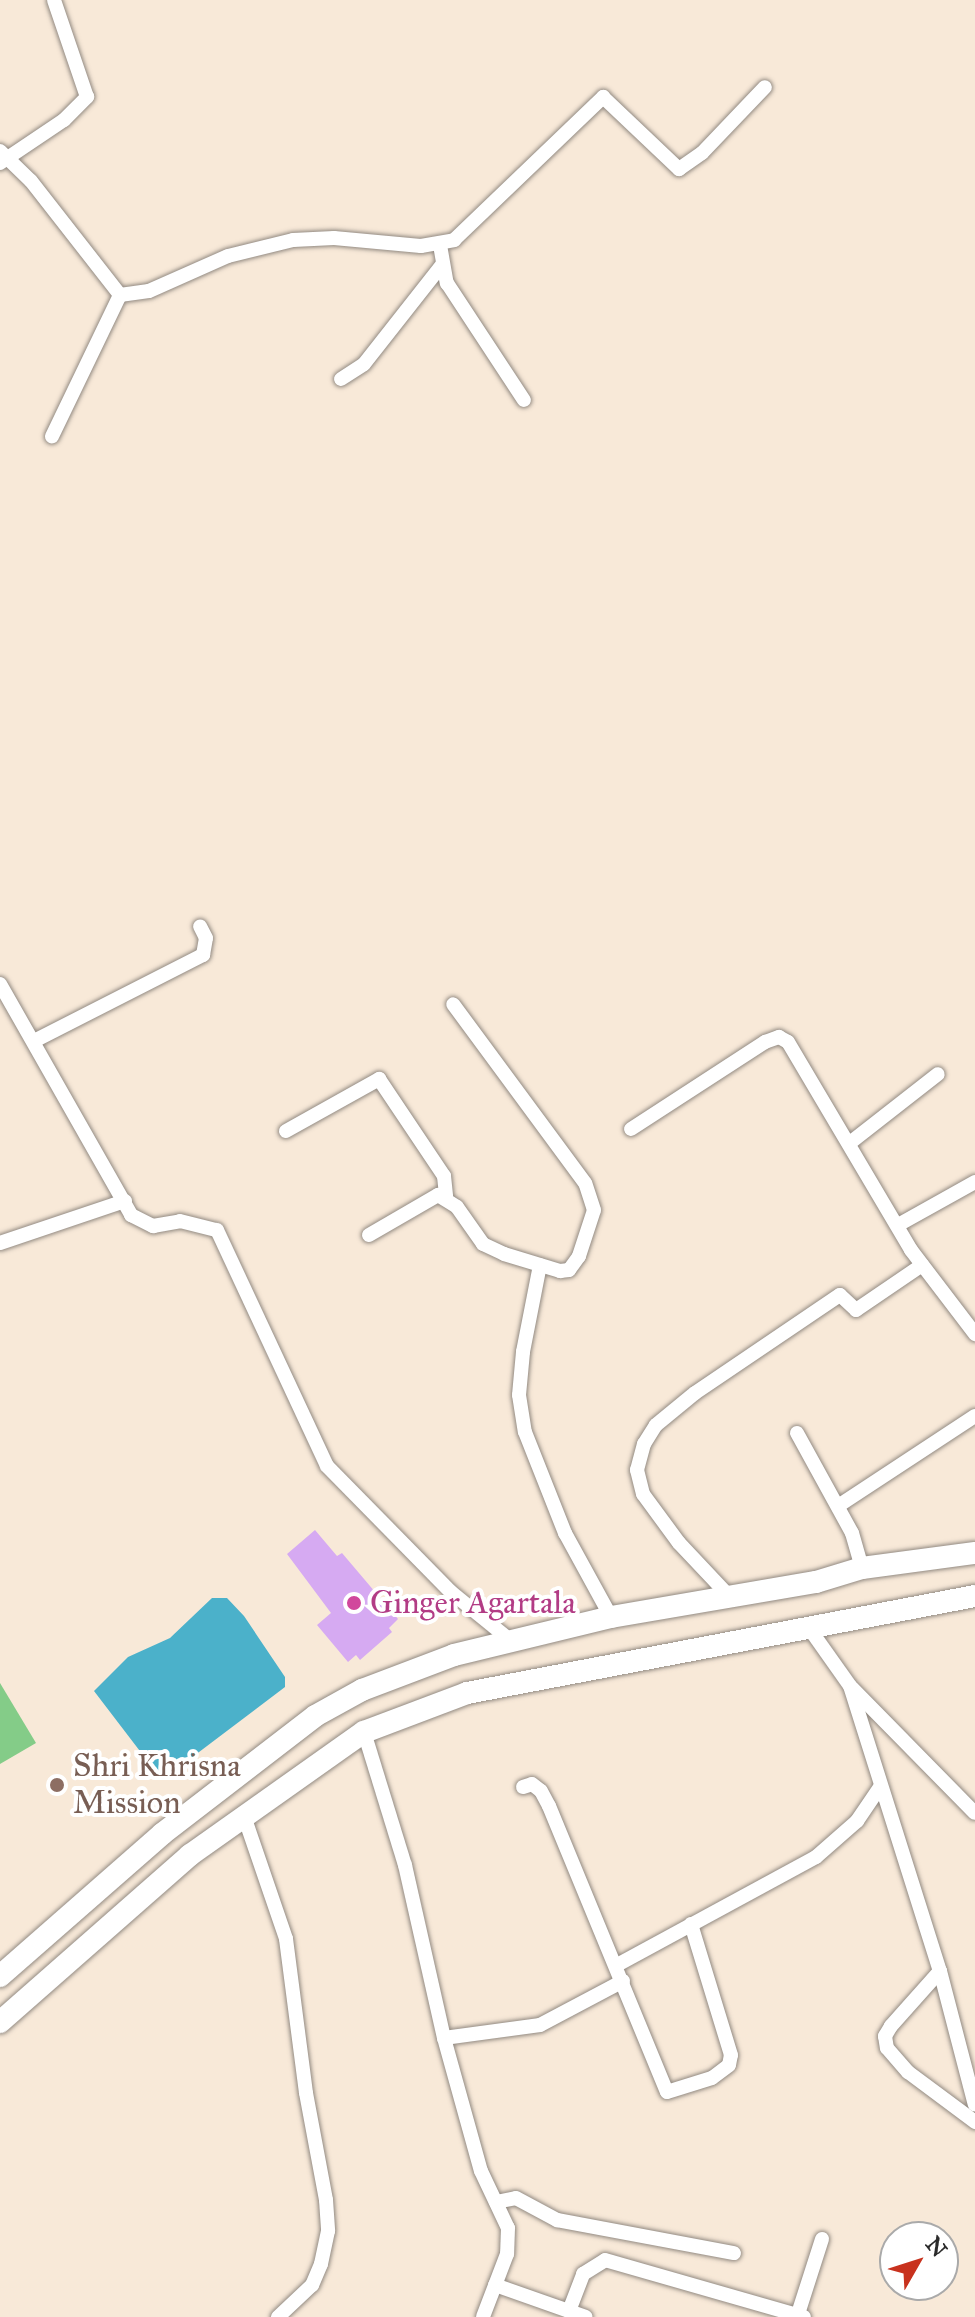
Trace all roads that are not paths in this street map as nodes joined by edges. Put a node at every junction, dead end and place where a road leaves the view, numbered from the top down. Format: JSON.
{"nodes":[{"id":1,"x":54,"y":0,"type":"edge"},
{"id":2,"x":765,"y":87,"type":"dead end"},
{"id":3,"x":2,"y":158,"type":"edge"},
{"id":4,"x":440,"y":245,"type":"junction"},
{"id":5,"x":441,"y":266,"type":"junction"},
{"id":6,"x":120,"y":295,"type":"junction"},
{"id":7,"x":341,"y":379,"type":"dead end"},
{"id":8,"x":524,"y":400,"type":"dead end"},
{"id":9,"x":52,"y":436,"type":"dead end"},
{"id":10,"x":200,"y":926,"type":"dead end"},
{"id":11,"x":0,"y":984,"type":"edge"},
{"id":12,"x":453,"y":1004,"type":"dead end"},
{"id":13,"x":34,"y":1041,"type":"junction"},
{"id":14,"x":938,"y":1074,"type":"dead end"},
{"id":15,"x":631,"y":1129,"type":"dead end"},
{"id":16,"x":286,"y":1131,"type":"dead end"},
{"id":17,"x":851,"y":1142,"type":"junction"},
{"id":18,"x":975,"y":1182,"type":"edge"},
{"id":19,"x":446,"y":1196,"type":"junction"},
{"id":20,"x":125,"y":1201,"type":"junction"},
{"id":21,"x":898,"y":1225,"type":"junction"},
{"id":22,"x":369,"y":1235,"type":"dead end"},
{"id":23,"x":0,"y":1243,"type":"edge"},
{"id":24,"x":540,"y":1265,"type":"junction"},
{"id":25,"x":922,"y":1265,"type":"junction"},
{"id":26,"x":975,"y":1334,"type":"edge"},
{"id":27,"x":975,"y":1416,"type":"edge"},
{"id":28,"x":797,"y":1433,"type":"dead end"},
{"id":29,"x":838,"y":1506,"type":"junction"},
{"id":30,"x":975,"y":1553,"type":"edge"},
{"id":31,"x":862,"y":1568,"type":"junction"},
{"id":32,"x":729,"y":1596,"type":"junction"},
{"id":33,"x":975,"y":1596,"type":"edge"},
{"id":34,"x":611,"y":1617,"type":"junction"},
{"id":35,"x":809,"y":1628,"type":"junction"},
{"id":36,"x":510,"y":1640,"type":"junction"},
{"id":37,"x":850,"y":1686,"type":"junction"},
{"id":38,"x":364,"y":1732,"type":"junction"},
{"id":39,"x":523,"y":1787,"type":"dead end"},
{"id":40,"x":880,"y":1787,"type":"junction"},
{"id":41,"x":975,"y":1813,"type":"edge"},
{"id":42,"x":244,"y":1816,"type":"junction"},
{"id":43,"x":691,"y":1924,"type":"junction"},
{"id":44,"x":18,"y":1960,"type":"junction"},
{"id":45,"x":617,"y":1965,"type":"junction"},
{"id":46,"x":940,"y":1971,"type":"junction"},
{"id":47,"x":0,"y":1976,"type":"edge"},
{"id":48,"x":623,"y":1981,"type":"junction"},
{"id":49,"x":47,"y":1985,"type":"junction"},
{"id":50,"x":0,"y":2022,"type":"edge"},
{"id":51,"x":444,"y":2038,"type":"junction"},
{"id":52,"x":975,"y":2105,"type":"edge"},
{"id":53,"x":975,"y":2122,"type":"edge"},
{"id":54,"x":496,"y":2202,"type":"junction"},
{"id":55,"x":822,"y":2239,"type":"dead end"},
{"id":56,"x":734,"y":2253,"type":"dead end"},
{"id":57,"x":495,"y":2285,"type":"junction"},
{"id":58,"x":569,"y":2311,"type":"junction"},
{"id":59,"x":800,"y":2316,"type":"edge"},
{"id":60,"x":278,"y":2317,"type":"edge"},
{"id":61,"x":483,"y":2317,"type":"edge"},
{"id":62,"x":586,"y":2317,"type":"edge"}],
"edges":[{"from":1,"to":3,"type":"street"},
{"from":2,"to":4,"type":"street"},
{"from":3,"to":6,"type":"street"},
{"from":4,"to":5,"type":"street"},
{"from":4,"to":6,"type":"street"},
{"from":5,"to":7,"type":"street"},
{"from":5,"to":8,"type":"street"},
{"from":6,"to":9,"type":"street"},
{"from":10,"to":13,"type":"street"},
{"from":11,"to":13,"type":"street"},
{"from":12,"to":24,"type":"street"},
{"from":13,"to":20,"type":"street"},
{"from":14,"to":17,"type":"street"},
{"from":15,"to":17,"type":"street"},
{"from":16,"to":19,"type":"street"},
{"from":17,"to":21,"type":"street"},
{"from":18,"to":21,"type":"street"},
{"from":19,"to":22,"type":"street"},
{"from":19,"to":24,"type":"street"},
{"from":20,"to":23,"type":"street"},
{"from":20,"to":36,"type":"street"},
{"from":21,"to":25,"type":"street"},
{"from":24,"to":34,"type":"street"},
{"from":25,"to":26,"type":"street"},
{"from":25,"to":32,"type":"street"},
{"from":27,"to":29,"type":"street"},
{"from":28,"to":29,"type":"street"},
{"from":29,"to":31,"type":"street"},
{"from":30,"to":31,"type":"main road"},
{"from":31,"to":32,"type":"main road"},
{"from":32,"to":34,"type":"main road"},
{"from":33,"to":35,"type":"main road"},
{"from":34,"to":36,"type":"main road"},
{"from":35,"to":37,"type":"street"},
{"from":35,"to":38,"type":"main road"},
{"from":36,"to":44,"type":"main road"},
{"from":37,"to":40,"type":"street"},
{"from":37,"to":41,"type":"street"},
{"from":38,"to":42,"type":"main road"},
{"from":38,"to":51,"type":"street"},
{"from":39,"to":45,"type":"street"},
{"from":40,"to":43,"type":"street"},
{"from":40,"to":46,"type":"street"},
{"from":42,"to":49,"type":"main road"},
{"from":42,"to":60,"type":"street"},
{"from":43,"to":45,"type":"street"},
{"from":43,"to":48,"type":"street"},
{"from":44,"to":47,"type":"main road"},
{"from":44,"to":49,"type":"main road"},
{"from":45,"to":48,"type":"street"},
{"from":46,"to":52,"type":"street"},
{"from":46,"to":53,"type":"street"},
{"from":48,"to":51,"type":"street"},
{"from":49,"to":50,"type":"main road"},
{"from":51,"to":54,"type":"street"},
{"from":54,"to":56,"type":"street"},
{"from":54,"to":57,"type":"street"},
{"from":55,"to":59,"type":"street"},
{"from":57,"to":58,"type":"street"},
{"from":57,"to":61,"type":"street"},
{"from":58,"to":59,"type":"street"},
{"from":58,"to":62,"type":"street"}]}
